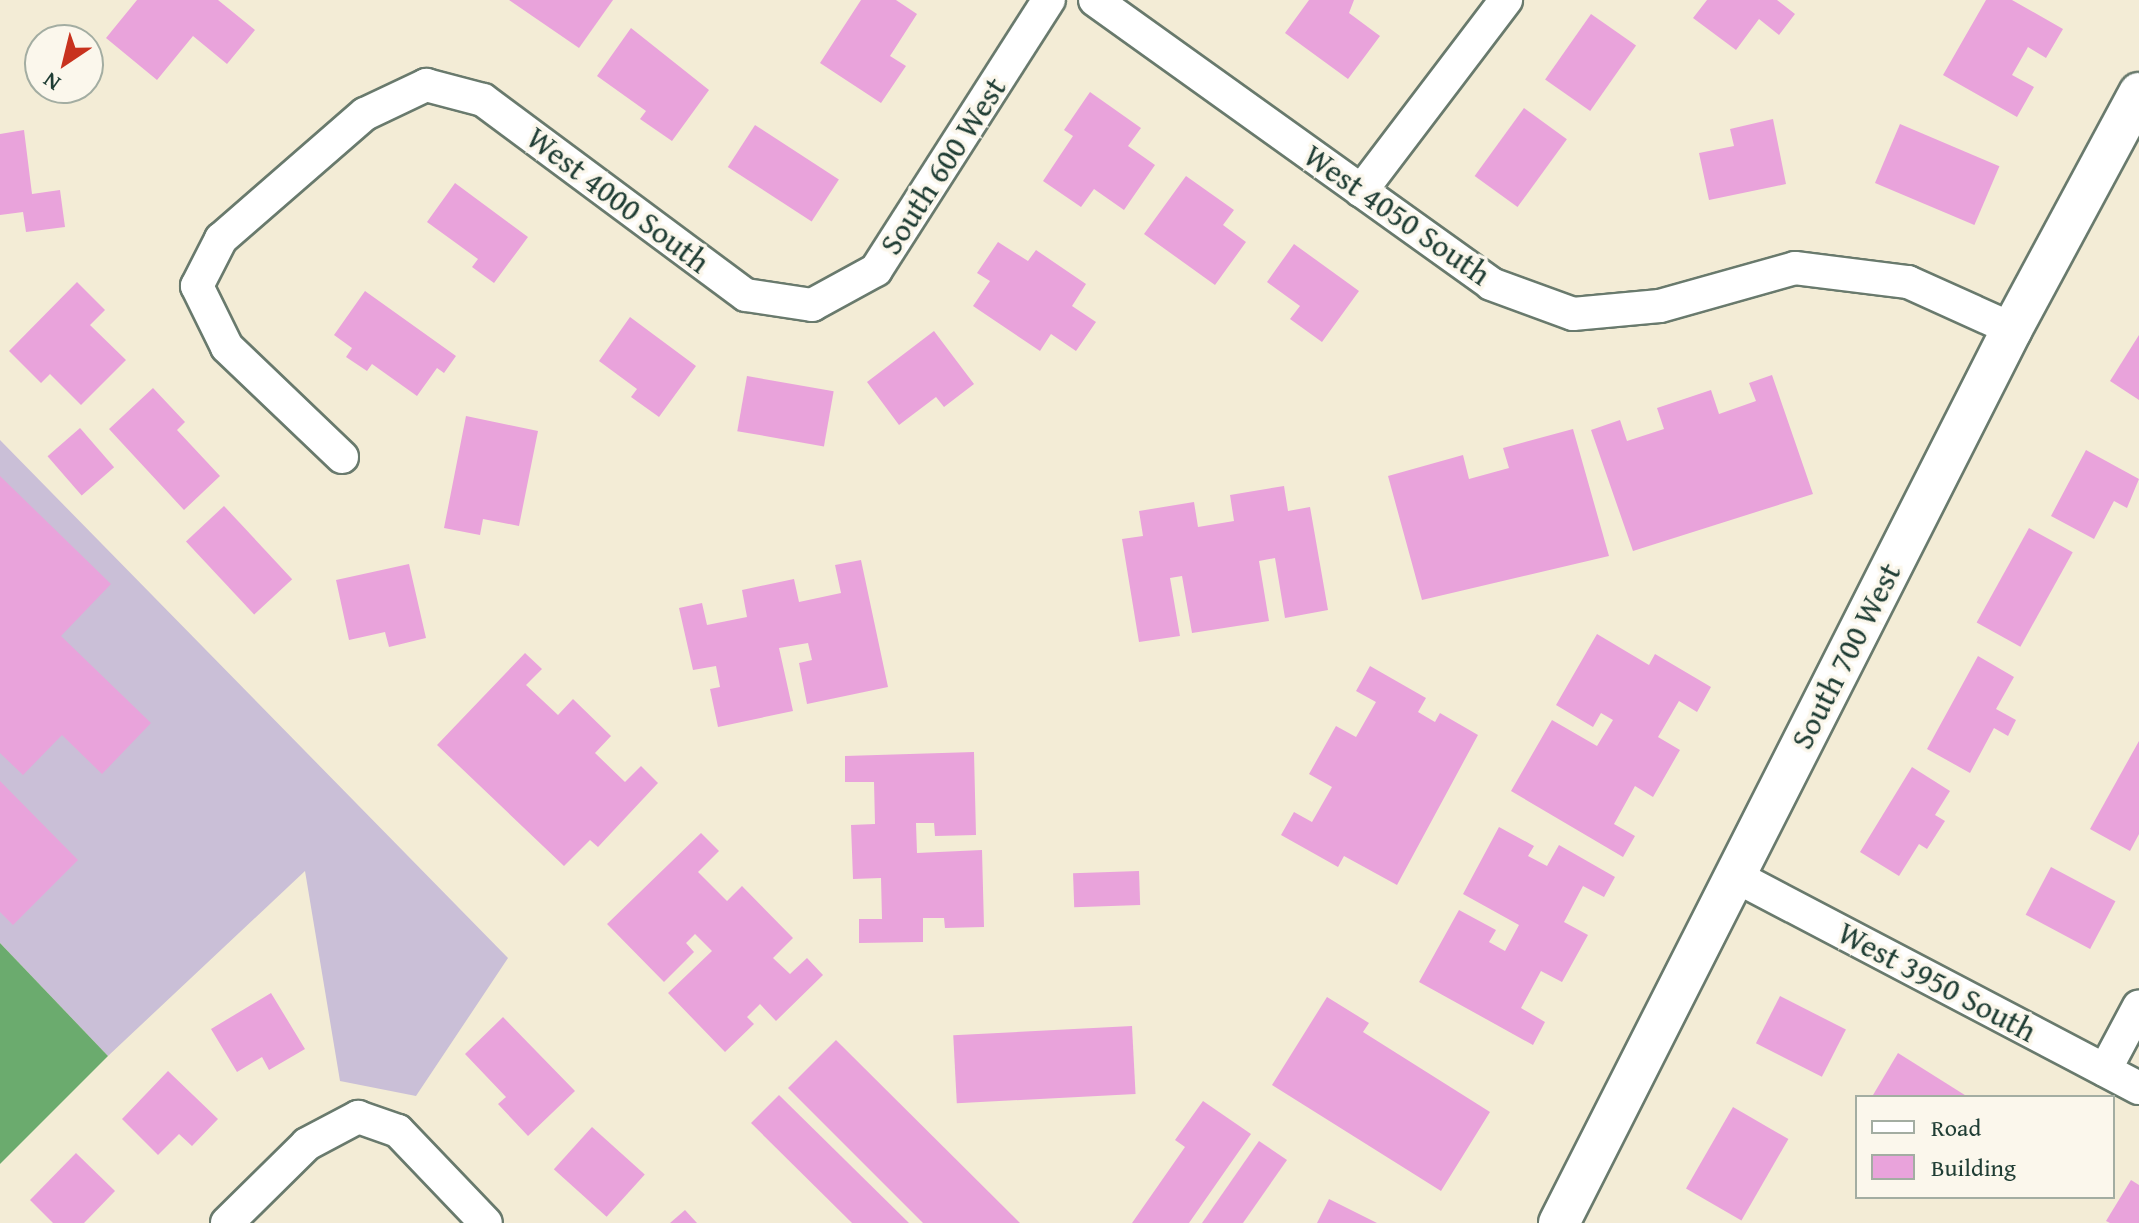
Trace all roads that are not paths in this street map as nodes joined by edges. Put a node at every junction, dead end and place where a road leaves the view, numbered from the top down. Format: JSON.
{"nodes":[{"id":1,"x":1049,"y":0,"type":"edge"},
{"id":2,"x":1095,"y":0,"type":"edge"},
{"id":3,"x":1506,"y":0,"type":"edge"},
{"id":4,"x":2139,"y":93,"type":"edge"},
{"id":5,"x":1361,"y":191,"type":"junction"},
{"id":6,"x":812,"y":305,"type":"joint"},
{"id":7,"x":2012,"y":329,"type":"junction"},
{"id":8,"x":342,"y":457,"type":"dead end"},
{"id":9,"x":1735,"y":876,"type":"junction"},
{"id":10,"x":2139,"y":1006,"type":"edge"},
{"id":11,"x":2105,"y":1070,"type":"junction"},
{"id":12,"x":2139,"y":1088,"type":"edge"},
{"id":13,"x":227,"y":1223,"type":"edge"},
{"id":14,"x":486,"y":1223,"type":"edge"},
{"id":15,"x":1559,"y":1223,"type":"edge"}],
"edges":[{"from":1,"to":6,"type":"street","name":"South 600 West"},
{"from":2,"to":5,"type":"street","name":"West 4050 South"},
{"from":3,"to":5,"type":"street"},
{"from":4,"to":7,"type":"street","name":"South 700 West"},
{"from":5,"to":7,"type":"street","name":"West 4050 South"},
{"from":6,"to":8,"type":"street","name":"West 4000 South"},
{"from":7,"to":9,"type":"street","name":"South 700 West"},
{"from":9,"to":11,"type":"street","name":"West 3950 South"},
{"from":9,"to":15,"type":"street","name":"South 700 West"},
{"from":10,"to":11,"type":"street"},
{"from":11,"to":12,"type":"street","name":"West 3950 South"},
{"from":13,"to":14,"type":"street"}]}
